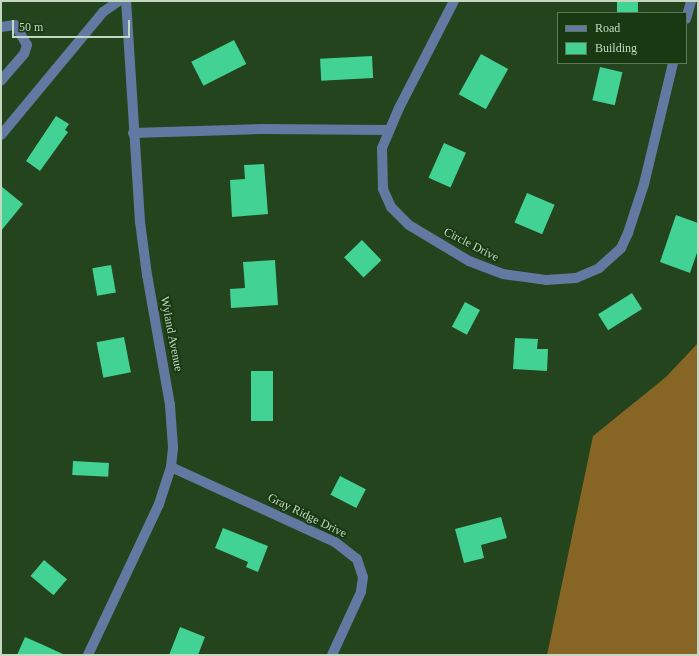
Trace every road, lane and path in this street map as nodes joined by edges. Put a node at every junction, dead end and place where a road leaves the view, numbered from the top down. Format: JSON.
{"nodes":[{"id":1,"x":119,"y":1,"type":"edge"},
{"id":2,"x":126,"y":1,"type":"edge"},
{"id":3,"x":454,"y":1,"type":"edge"},
{"id":4,"x":691,"y":1,"type":"edge"},
{"id":5,"x":687,"y":15,"type":"edge"},
{"id":6,"x":1,"y":27,"type":"edge"},
{"id":7,"x":673,"y":64,"type":"edge"},
{"id":8,"x":1,"y":80,"type":"edge"},
{"id":9,"x":389,"y":130,"type":"junction"},
{"id":10,"x":133,"y":133,"type":"junction"},
{"id":11,"x":1,"y":135,"type":"edge"},
{"id":12,"x":171,"y":467,"type":"junction"},
{"id":13,"x":88,"y":655,"type":"edge"},
{"id":14,"x":332,"y":655,"type":"edge"}],
"edges":[{"from":1,"to":11,"type":"street"},
{"from":2,"to":10,"type":"street","name":"Wyland Avenue"},
{"from":3,"to":9,"type":"street","name":"Circle Drive"},
{"from":4,"to":5,"type":"street"},
{"from":6,"to":8,"type":"street"},
{"from":7,"to":9,"type":"street","name":"Circle Drive"},
{"from":9,"to":10,"type":"street"},
{"from":10,"to":12,"type":"street","name":"Wyland Avenue"},
{"from":12,"to":13,"type":"street","name":"Wyland Avenue"},
{"from":12,"to":14,"type":"street","name":"Gray Ridge Drive"}]}
